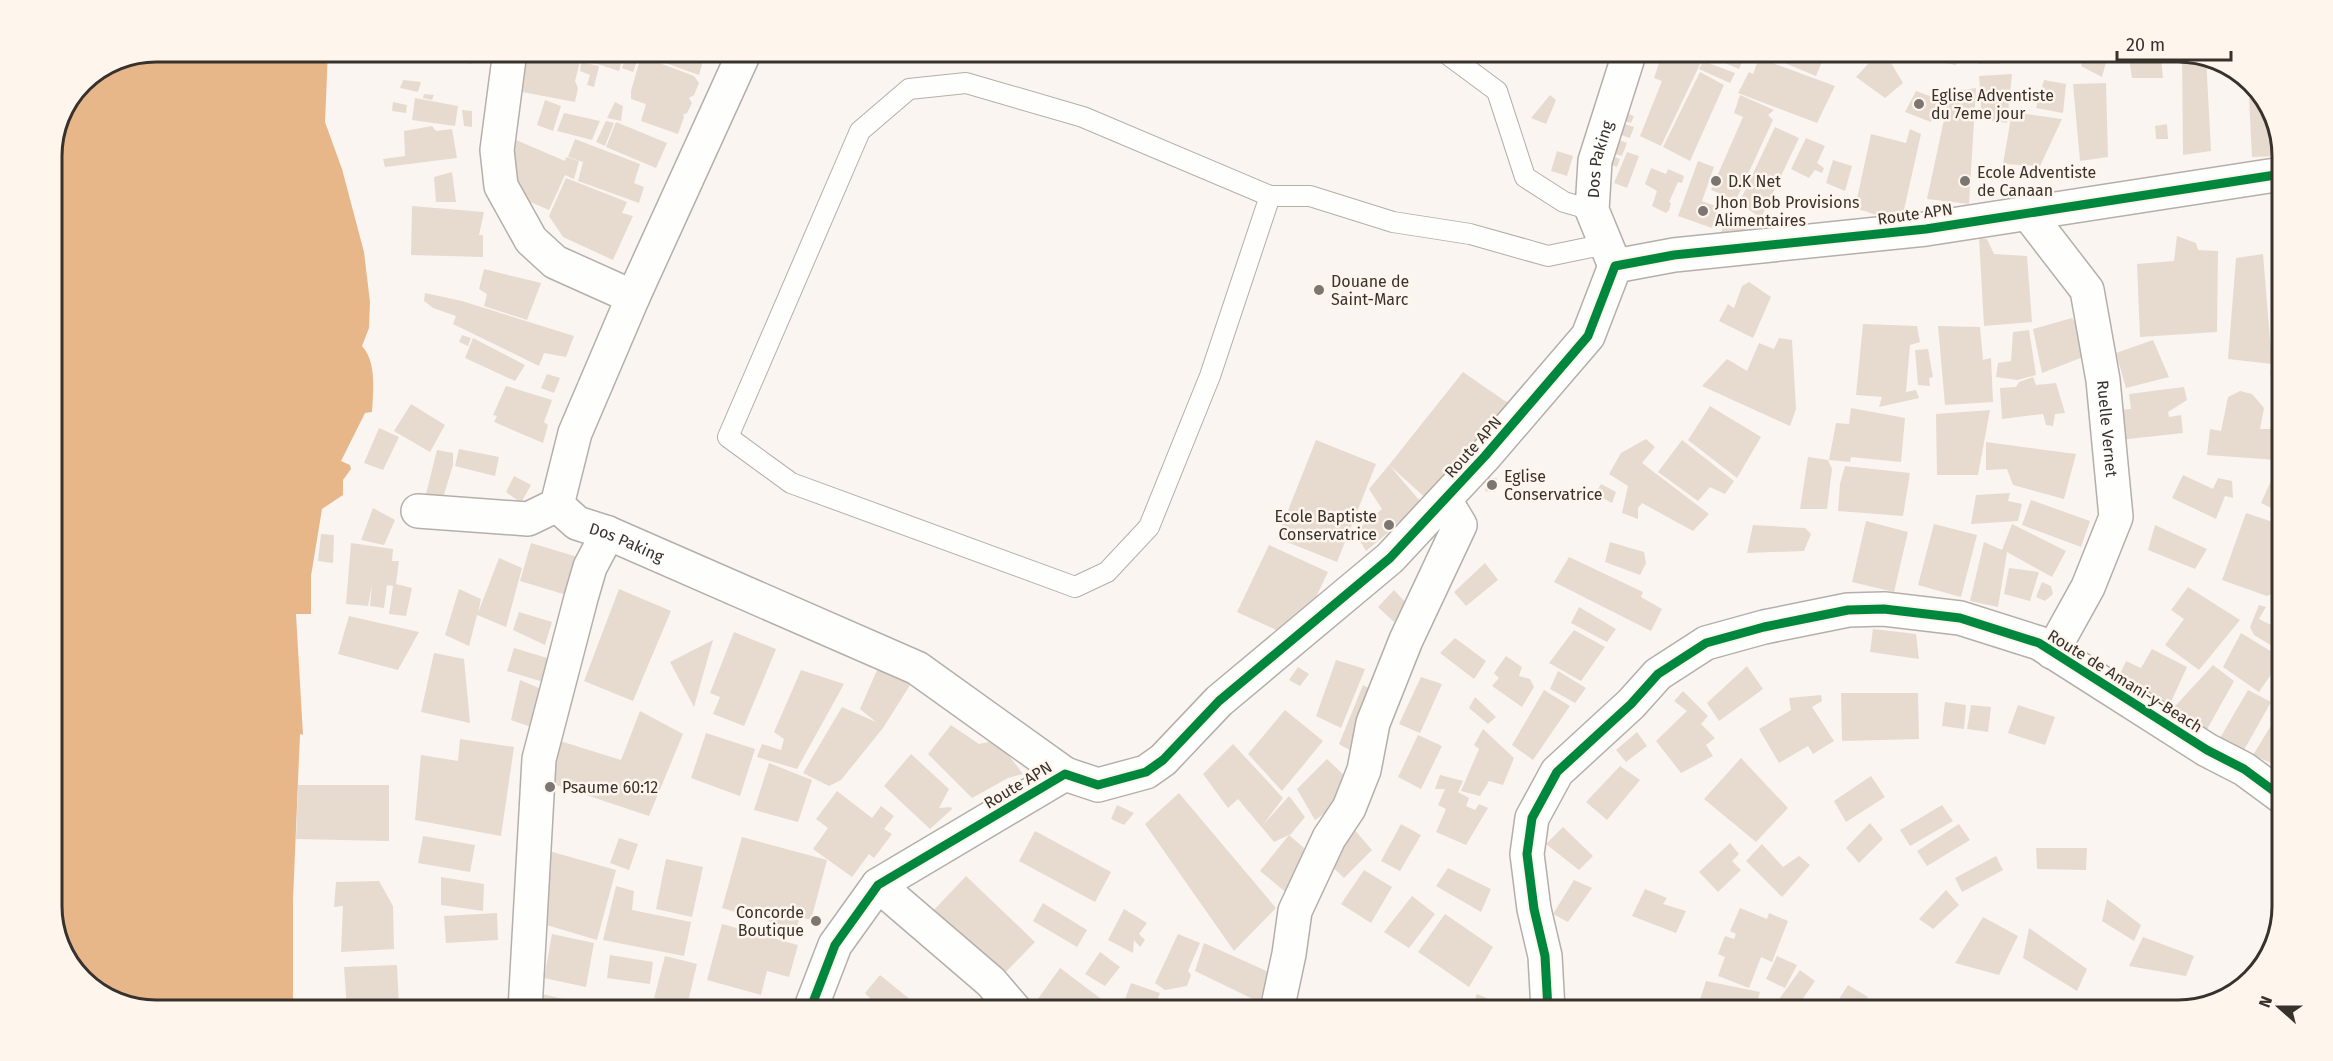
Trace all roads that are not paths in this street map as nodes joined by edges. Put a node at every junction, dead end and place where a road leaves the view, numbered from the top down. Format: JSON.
{"nodes":[{"id":1,"x":509,"y":61,"type":"edge"},
{"id":2,"x":741,"y":61,"type":"edge"},
{"id":3,"x":1456,"y":61,"type":"edge"},
{"id":4,"x":1627,"y":61,"type":"edge"},
{"id":5,"x":2271,"y":176,"type":"edge"},
{"id":6,"x":1270,"y":196,"type":"junction"},
{"id":7,"x":1592,"y":210,"type":"junction"},
{"id":8,"x":2025,"y":211,"type":"junction"},
{"id":9,"x":1611,"y":255,"type":"junction"},
{"id":10,"x":633,"y":297,"type":"junction"},
{"id":11,"x":1445,"y":500,"type":"junction"},
{"id":12,"x":557,"y":505,"type":"junction"},
{"id":13,"x":418,"y":511,"type":"dead end"},
{"id":14,"x":608,"y":533,"type":"junction"},
{"id":15,"x":2052,"y":652,"type":"junction"},
{"id":16,"x":1065,"y":774,"type":"junction"},
{"id":17,"x":2272,"y":790,"type":"edge"},
{"id":18,"x":878,"y":885,"type":"junction"},
{"id":19,"x":526,"y":1000,"type":"edge"},
{"id":20,"x":814,"y":1000,"type":"edge"},
{"id":21,"x":1006,"y":1000,"type":"edge"},
{"id":22,"x":1278,"y":1000,"type":"edge"},
{"id":23,"x":1547,"y":1000,"type":"edge"}],
"edges":[{"from":1,"to":10,"type":"street"},
{"from":2,"to":10,"type":"street"},
{"from":3,"to":7,"type":"lane"},
{"from":4,"to":7,"type":"street","name":"Dos Paking"},
{"from":5,"to":8,"type":"street","name":"Route APN"},
{"from":6,"to":6,"type":"lane"},
{"from":6,"to":9,"type":"lane"},
{"from":7,"to":9,"type":"street","name":"Dos Paking"},
{"from":8,"to":9,"type":"street","name":"Route APN"},
{"from":8,"to":15,"type":"street","name":"Ruelle Vernet"},
{"from":9,"to":11,"type":"street","name":"Route APN"},
{"from":10,"to":12,"type":"street"},
{"from":11,"to":16,"type":"street","name":"Route APN"},
{"from":11,"to":22,"type":"street"},
{"from":12,"to":13,"type":"street"},
{"from":12,"to":14,"type":"street","name":"Dos Paking"},
{"from":14,"to":16,"type":"street","name":"Dos Paking"},
{"from":14,"to":19,"type":"street"},
{"from":15,"to":17,"type":"street","name":"Route de Amani-y-Beach"},
{"from":15,"to":23,"type":"street","name":"Route de Amani-y-Beach"},
{"from":16,"to":18,"type":"street","name":"Route APN"},
{"from":18,"to":20,"type":"street","name":"Route APN"},
{"from":18,"to":21,"type":"street"}]}
